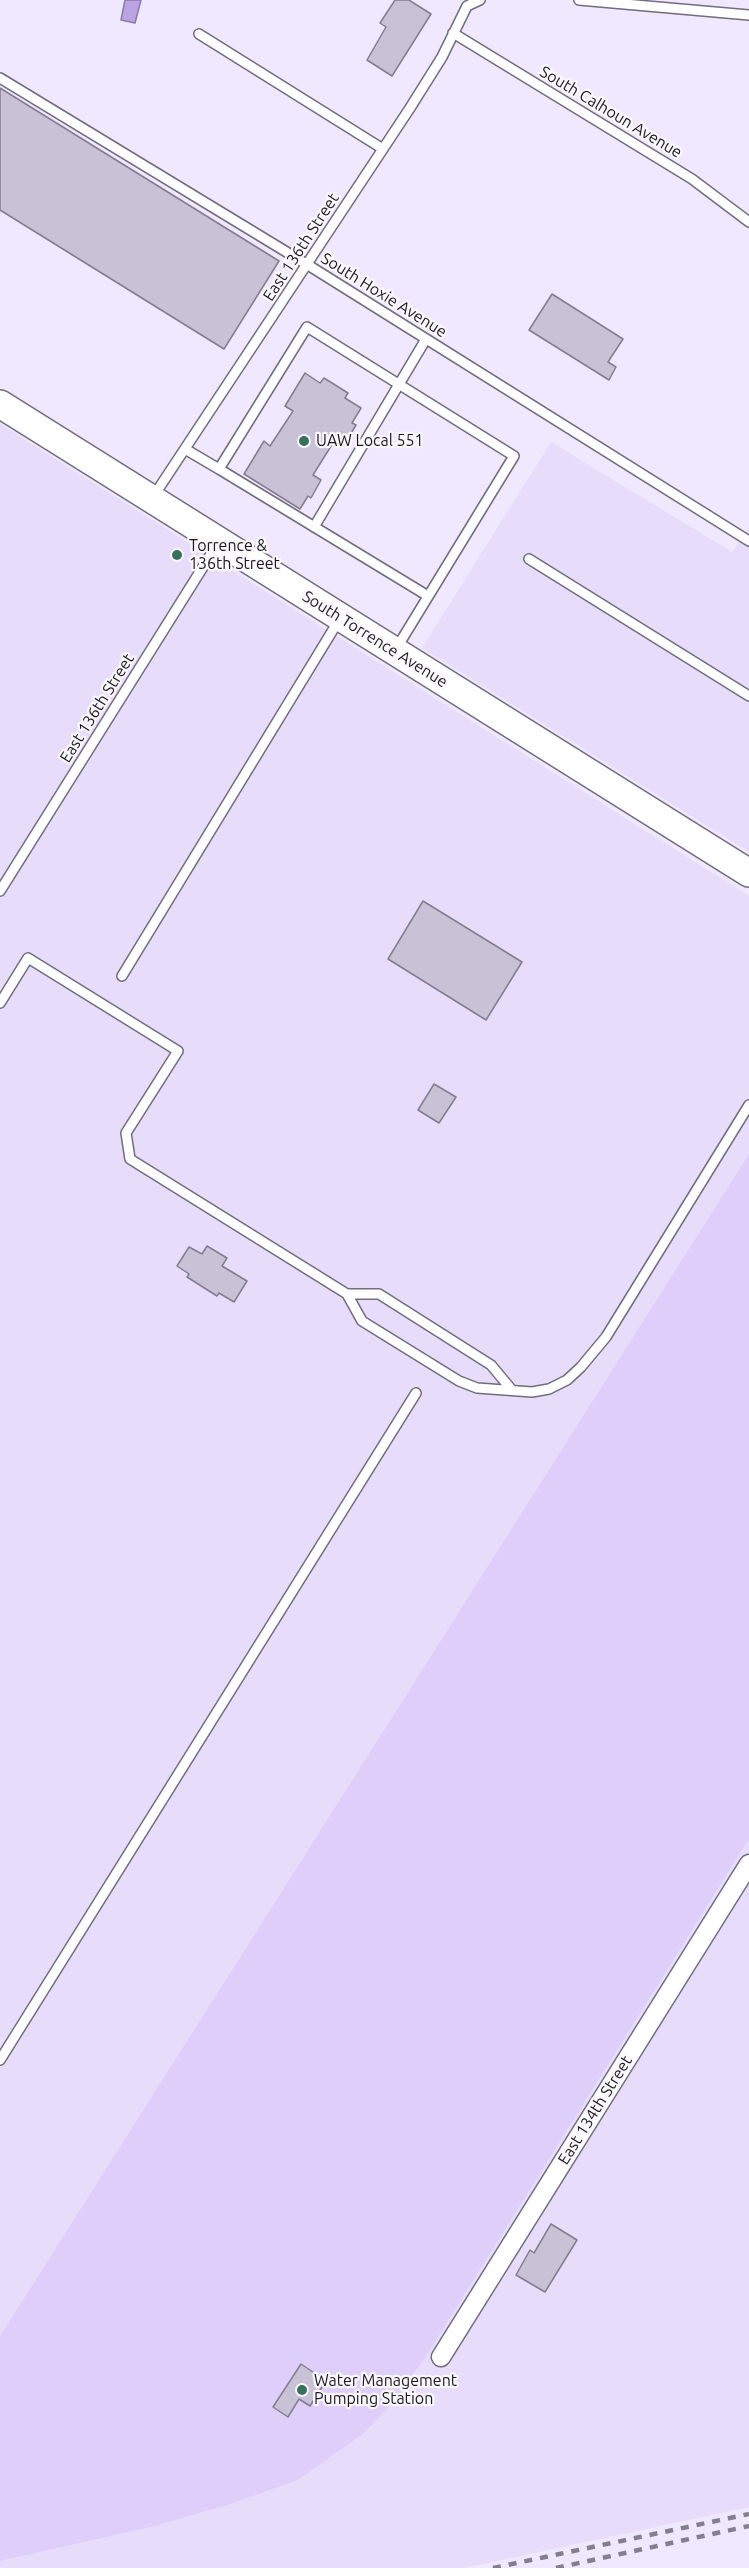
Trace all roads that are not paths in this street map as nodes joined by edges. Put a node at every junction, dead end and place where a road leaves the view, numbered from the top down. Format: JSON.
{"nodes":[{"id":1,"x":480,"y":0,"type":"edge"},
{"id":2,"x":579,"y":0,"type":"edge"},
{"id":3,"x":749,"y":15,"type":"edge"},
{"id":4,"x":453,"y":33,"type":"junction"},
{"id":5,"x":199,"y":34,"type":"dead end"},
{"id":6,"x":0,"y":78,"type":"edge"},
{"id":7,"x":383,"y":149,"type":"junction"},
{"id":8,"x":749,"y":222,"type":"edge"},
{"id":9,"x":308,"y":265,"type":"junction"},
{"id":10,"x":426,"y":339,"type":"junction"},
{"id":11,"x":401,"y":385,"type":"junction"},
{"id":12,"x":0,"y":404,"type":"edge"},
{"id":13,"x":185,"y":449,"type":"junction"},
{"id":14,"x":219,"y":469,"type":"junction"},
{"id":15,"x":152,"y":499,"type":"junction"},
{"id":16,"x":314,"y":526,"type":"junction"},
{"id":17,"x":749,"y":541,"type":"edge"},
{"id":18,"x":219,"y":542,"type":"junction"},
{"id":19,"x":529,"y":559,"type":"dead end"},
{"id":20,"x":428,"y":596,"type":"junction"},
{"id":21,"x":341,"y":618,"type":"junction"},
{"id":22,"x":394,"y":651,"type":"junction"},
{"id":23,"x":749,"y":696,"type":"edge"},
{"id":24,"x":749,"y":873,"type":"edge"},
{"id":25,"x":0,"y":891,"type":"edge"},
{"id":26,"x":122,"y":976,"type":"dead end"},
{"id":27,"x":0,"y":1003,"type":"edge"},
{"id":28,"x":749,"y":1105,"type":"edge"},
{"id":29,"x":347,"y":1294,"type":"junction"},
{"id":30,"x":511,"y":1389,"type":"junction"},
{"id":31,"x":416,"y":1393,"type":"dead end"},
{"id":32,"x":749,"y":1864,"type":"edge"},
{"id":33,"x":0,"y":2060,"type":"edge"},
{"id":34,"x":441,"y":2357,"type":"dead end"}],
"edges":[{"from":1,"to":4,"type":"lane","name":"East 136th Street"},
{"from":2,"to":3,"type":"lane"},
{"from":4,"to":7,"type":"lane","name":"East 136th Street"},
{"from":4,"to":8,"type":"lane","name":"South Calhoun Avenue"},
{"from":5,"to":7,"type":"lane"},
{"from":6,"to":9,"type":"lane","name":"South Hoxie Avenue"},
{"from":7,"to":9,"type":"lane","name":"East 136th Street"},
{"from":9,"to":10,"type":"lane","name":"South Hoxie Avenue"},
{"from":9,"to":13,"type":"lane","name":"East 136th Street"},
{"from":10,"to":11,"type":"lane"},
{"from":10,"to":17,"type":"lane","name":"South Hoxie Avenue"},
{"from":11,"to":14,"type":"lane"},
{"from":11,"to":16,"type":"lane"},
{"from":11,"to":20,"type":"lane"},
{"from":12,"to":15,"type":"main road","name":"South Torrence Avenue"},
{"from":13,"to":14,"type":"lane"},
{"from":13,"to":15,"type":"lane","name":"East 136th Street"},
{"from":14,"to":16,"type":"lane"},
{"from":15,"to":18,"type":"main road","name":"South Torrence Avenue"},
{"from":16,"to":20,"type":"lane"},
{"from":18,"to":21,"type":"main road","name":"South Torrence Avenue"},
{"from":18,"to":25,"type":"lane","name":"East 136th Street"},
{"from":19,"to":23,"type":"lane"},
{"from":20,"to":22,"type":"lane"},
{"from":21,"to":22,"type":"main road","name":"South Torrence Avenue"},
{"from":21,"to":26,"type":"lane"},
{"from":22,"to":24,"type":"main road","name":"South Torrence Avenue"},
{"from":27,"to":29,"type":"lane"},
{"from":28,"to":30,"type":"lane"},
{"from":29,"to":30,"type":"lane"},
{"from":29,"to":30,"type":"lane"},
{"from":31,"to":33,"type":"lane"},
{"from":32,"to":34,"type":"street","name":"East 134th Street"}]}
